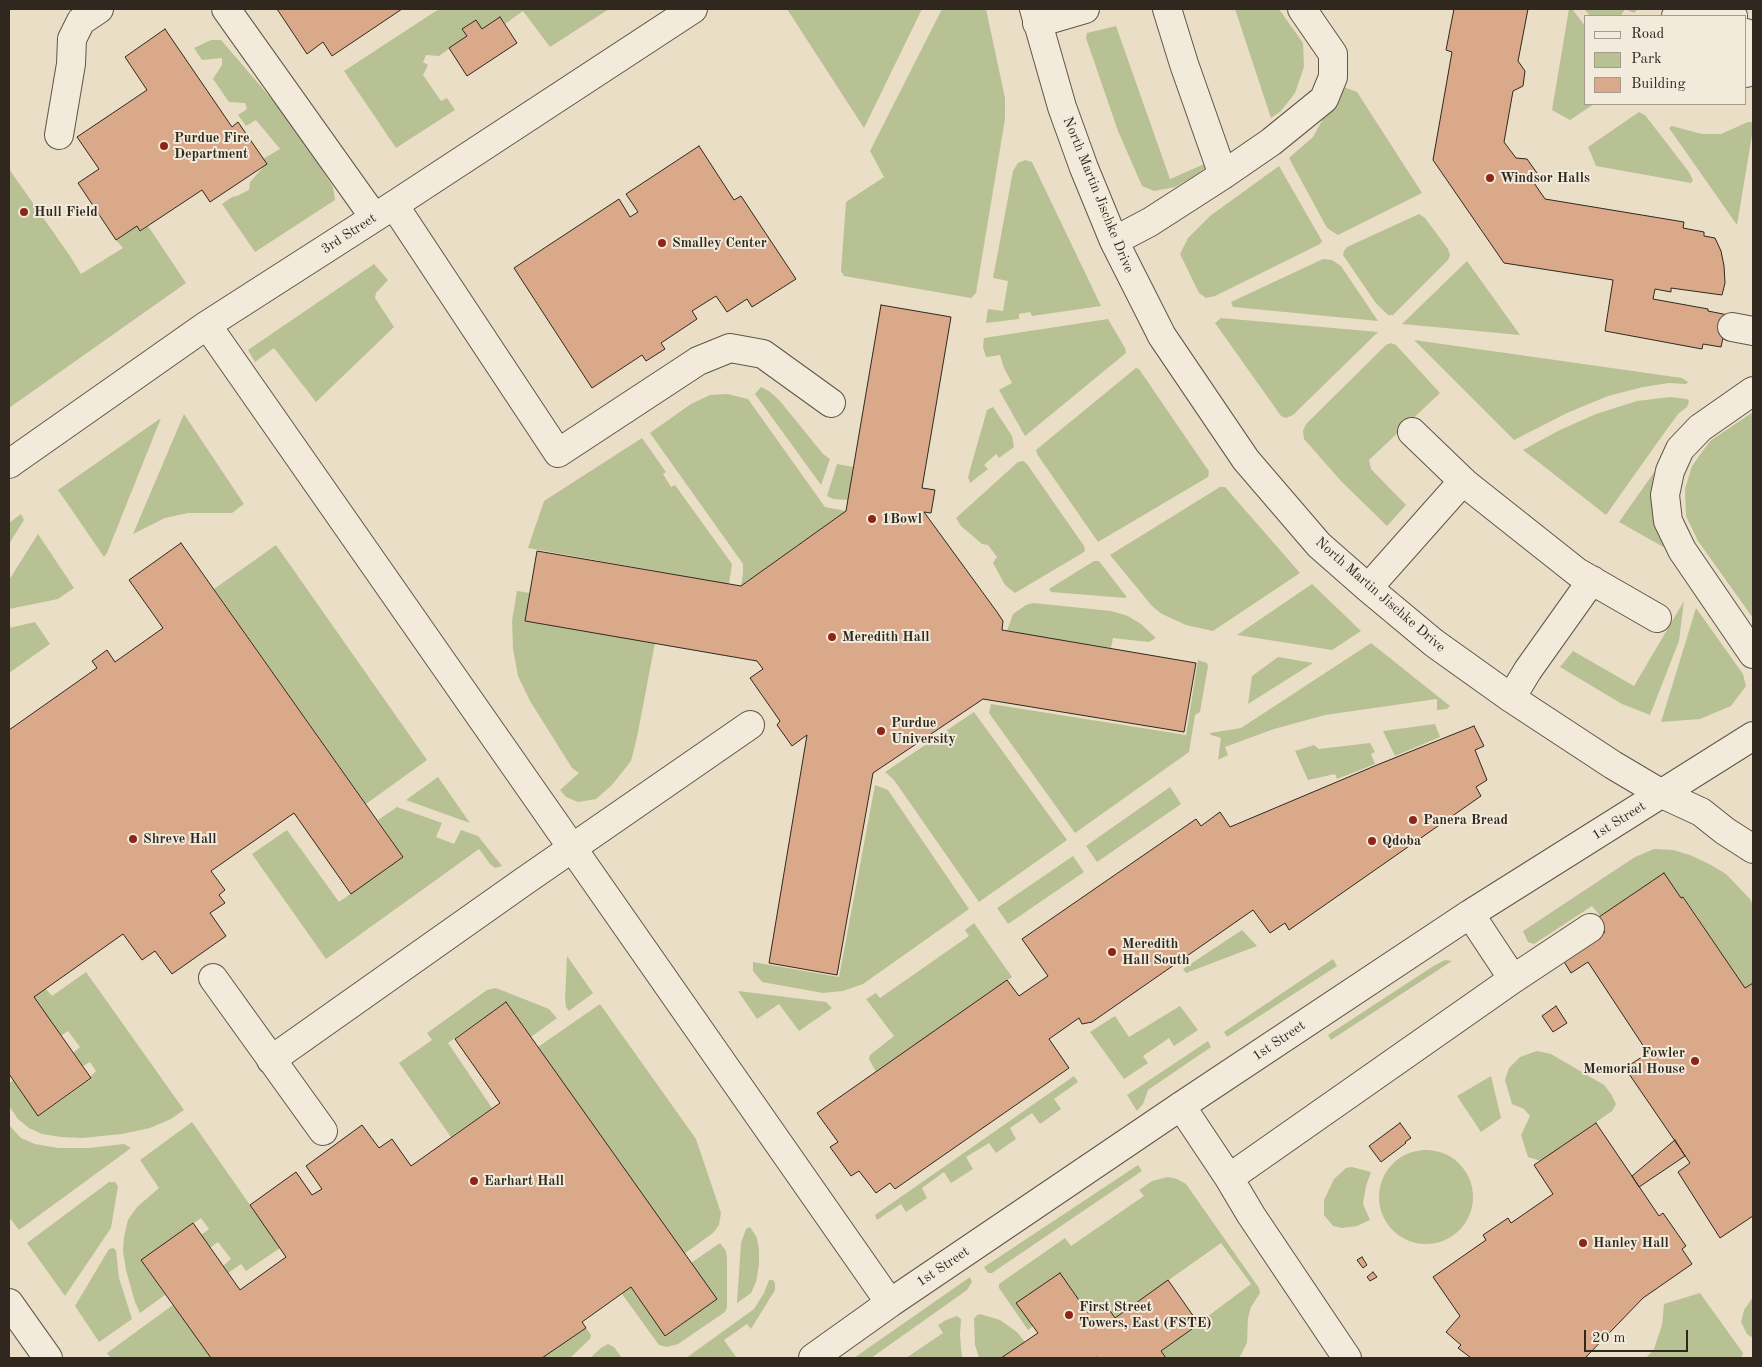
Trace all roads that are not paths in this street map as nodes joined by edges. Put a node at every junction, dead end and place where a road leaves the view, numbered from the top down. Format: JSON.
{"nodes":[{"id":1,"x":99,"y":9,"type":"edge"},
{"id":2,"x":226,"y":9,"type":"edge"},
{"id":3,"x":693,"y":9,"type":"edge"},
{"id":4,"x":1085,"y":9,"type":"edge"},
{"id":5,"x":1167,"y":9,"type":"edge"},
{"id":6,"x":1302,"y":9,"type":"edge"},
{"id":7,"x":1692,"y":9,"type":"edge"},
{"id":8,"x":1717,"y":9,"type":"edge"},
{"id":9,"x":1678,"y":15,"type":"edge"},
{"id":10,"x":1731,"y":15,"type":"edge"},
{"id":11,"x":1035,"y":16,"type":"edge"},
{"id":12,"x":1747,"y":36,"type":"edge"},
{"id":13,"x":1747,"y":69,"type":"edge"},
{"id":14,"x":59,"y":136,"type":"dead end"},
{"id":15,"x":1224,"y":175,"type":"junction"},
{"id":16,"x":384,"y":211,"type":"junction"},
{"id":17,"x":1114,"y":242,"type":"junction"},
{"id":18,"x":207,"y":325,"type":"junction"},
{"id":19,"x":1753,"y":390,"type":"edge"},
{"id":20,"x":831,"y":403,"type":"dead end"},
{"id":21,"x":1412,"y":432,"type":"dead end"},
{"id":22,"x":9,"y":464,"type":"edge"},
{"id":23,"x":1463,"y":481,"type":"junction"},
{"id":24,"x":1592,"y":580,"type":"junction"},
{"id":25,"x":1368,"y":588,"type":"junction"},
{"id":26,"x":1657,"y":618,"type":"dead end"},
{"id":27,"x":1753,"y":654,"type":"edge"},
{"id":28,"x":1511,"y":698,"type":"junction"},
{"id":29,"x":750,"y":725,"type":"dead end"},
{"id":30,"x":1753,"y":736,"type":"edge"},
{"id":31,"x":1662,"y":794,"type":"junction"},
{"id":32,"x":572,"y":848,"type":"junction"},
{"id":33,"x":1753,"y":849,"type":"edge"},
{"id":34,"x":1470,"y":914,"type":"junction"},
{"id":35,"x":1590,"y":928,"type":"dead end"},
{"id":36,"x":213,"y":978,"type":"dead end"},
{"id":37,"x":1513,"y":979,"type":"junction"},
{"id":38,"x":270,"y":1060,"type":"junction"},
{"id":39,"x":1181,"y":1106,"type":"junction"},
{"id":40,"x":322,"y":1131,"type":"dead end"},
{"id":41,"x":1229,"y":1178,"type":"junction"},
{"id":42,"x":9,"y":1302,"type":"edge"},
{"id":43,"x":890,"y":1303,"type":"junction"},
{"id":44,"x":48,"y":1358,"type":"edge"},
{"id":45,"x":813,"y":1358,"type":"edge"},
{"id":46,"x":1347,"y":1358,"type":"edge"}],
"edges":[{"from":1,"to":14,"type":"street"},
{"from":2,"to":16,"type":"street"},
{"from":3,"to":16,"type":"street","name":"3rd Street"},
{"from":4,"to":11,"type":"street"},
{"from":5,"to":15,"type":"street"},
{"from":6,"to":15,"type":"street"},
{"from":7,"to":9,"type":"street"},
{"from":8,"to":10,"type":"street"},
{"from":11,"to":17,"type":"street","name":"North Martin Jischke Drive"},
{"from":12,"to":13,"type":"street"},
{"from":15,"to":17,"type":"street"},
{"from":16,"to":18,"type":"street","name":"3rd Street"},
{"from":16,"to":20,"type":"street"},
{"from":17,"to":25,"type":"street","name":"North Martin Jischke Drive"},
{"from":18,"to":22,"type":"street","name":"3rd Street"},
{"from":18,"to":32,"type":"street"},
{"from":19,"to":27,"type":"street"},
{"from":21,"to":23,"type":"street"},
{"from":23,"to":24,"type":"street"},
{"from":23,"to":25,"type":"street"},
{"from":24,"to":26,"type":"street"},
{"from":24,"to":28,"type":"street"},
{"from":25,"to":28,"type":"street","name":"North Martin Jischke Drive"},
{"from":28,"to":31,"type":"street","name":"North Martin Jischke Drive"},
{"from":29,"to":32,"type":"street"},
{"from":30,"to":31,"type":"street","name":"1st Street"},
{"from":31,"to":33,"type":"street","name":"North Martin Jischke Drive"},
{"from":31,"to":34,"type":"street","name":"1st Street"},
{"from":32,"to":38,"type":"street"},
{"from":32,"to":43,"type":"street"},
{"from":34,"to":37,"type":"street"},
{"from":34,"to":39,"type":"street","name":"1st Street"},
{"from":35,"to":37,"type":"street"},
{"from":36,"to":38,"type":"street"},
{"from":37,"to":41,"type":"street"},
{"from":38,"to":40,"type":"street"},
{"from":39,"to":41,"type":"street"},
{"from":39,"to":43,"type":"street","name":"1st Street"},
{"from":41,"to":46,"type":"street"},
{"from":42,"to":44,"type":"street"},
{"from":43,"to":45,"type":"street","name":"1st Street"}]}
